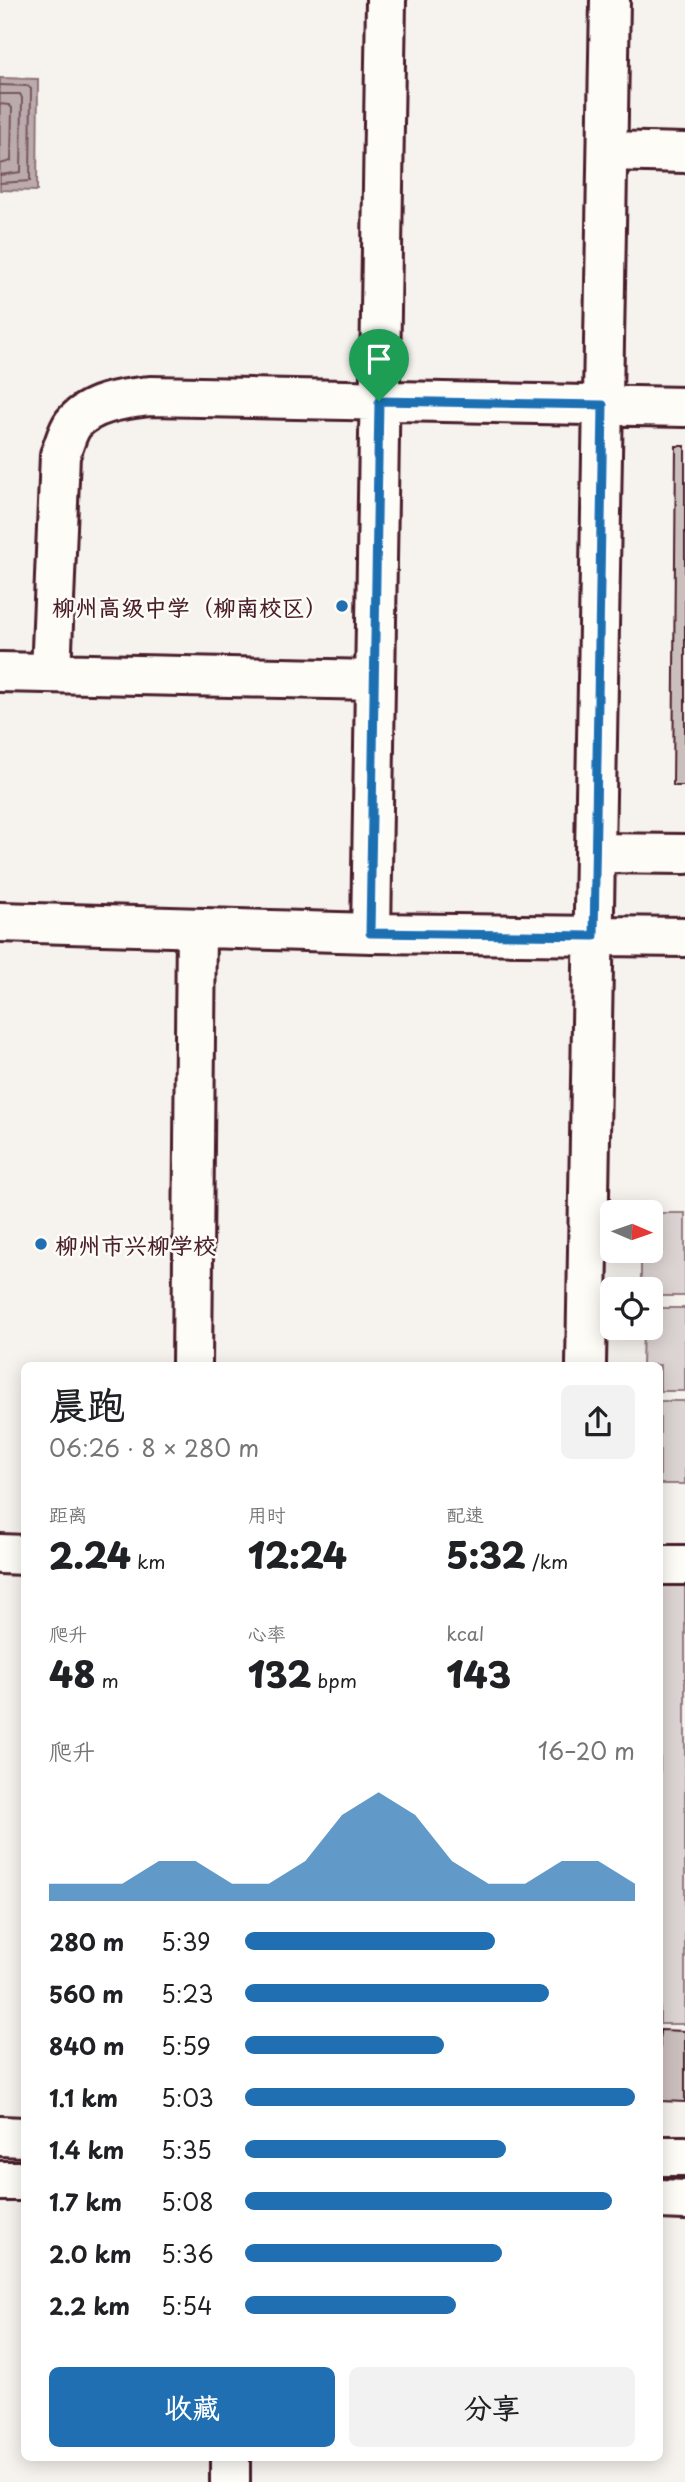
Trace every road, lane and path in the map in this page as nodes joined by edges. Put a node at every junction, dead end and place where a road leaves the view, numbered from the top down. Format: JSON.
{"nodes":[{"id":1,"x":386,"y":0,"type":"edge"},
{"id":2,"x":610,"y":0,"type":"edge"},
{"id":3,"x":608,"y":151,"type":"junction"},
{"id":4,"x":685,"y":153,"type":"edge"},
{"id":5,"x":379,"y":401,"type":"junction"},
{"id":6,"x":603,"y":405,"type":"junction"},
{"id":7,"x":685,"y":407,"type":"edge"},
{"id":8,"x":0,"y":672,"type":"edge"},
{"id":9,"x":51,"y":673,"type":"junction"},
{"id":10,"x":375,"y":680,"type":"junction"},
{"id":11,"x":595,"y":853,"type":"junction"},
{"id":12,"x":685,"y":855,"type":"edge"},
{"id":13,"x":0,"y":922,"type":"edge"},
{"id":14,"x":196,"y":928,"type":"junction"},
{"id":15,"x":370,"y":933,"type":"junction"},
{"id":16,"x":594,"y":936,"type":"junction"},
{"id":17,"x":685,"y":937,"type":"edge"},
{"id":18,"x":192,"y":1362,"type":"edge"},
{"id":19,"x":586,"y":1362,"type":"edge"},
{"id":20,"x":0,"y":1554,"type":"edge"},
{"id":21,"x":21,"y":1555,"type":"edge"},
{"id":22,"x":663,"y":1565,"type":"edge"},
{"id":23,"x":685,"y":1565,"type":"edge"},
{"id":24,"x":0,"y":2136,"type":"edge"},
{"id":25,"x":21,"y":2137,"type":"edge"},
{"id":26,"x":663,"y":2155,"type":"edge"},
{"id":27,"x":685,"y":2156,"type":"edge"},
{"id":28,"x":0,"y":2180,"type":"edge"},
{"id":29,"x":21,"y":2181,"type":"edge"},
{"id":30,"x":663,"y":2199,"type":"edge"},
{"id":31,"x":685,"y":2200,"type":"edge"},
{"id":32,"x":230,"y":2461,"type":"edge"},
{"id":33,"x":230,"y":2482,"type":"edge"}],
"edges":[{"from":1,"to":5,"type":"main road"},
{"from":2,"to":3,"type":"main road"},
{"from":3,"to":4,"type":"main road"},
{"from":3,"to":6,"type":"main road"},
{"from":5,"to":6,"type":"main road"},
{"from":5,"to":9,"type":"main road"},
{"from":5,"to":10,"type":"main road"},
{"from":6,"to":7,"type":"main road"},
{"from":6,"to":11,"type":"main road"},
{"from":8,"to":9,"type":"main road"},
{"from":9,"to":10,"type":"main road"},
{"from":10,"to":15,"type":"main road"},
{"from":11,"to":12,"type":"main road"},
{"from":11,"to":16,"type":"main road"},
{"from":13,"to":14,"type":"main road"},
{"from":14,"to":15,"type":"main road"},
{"from":14,"to":18,"type":"main road"},
{"from":15,"to":16,"type":"main road"},
{"from":16,"to":17,"type":"main road"},
{"from":16,"to":19,"type":"main road"},
{"from":20,"to":21,"type":"main road"},
{"from":22,"to":23,"type":"main road"},
{"from":24,"to":25,"type":"main road"},
{"from":26,"to":27,"type":"main road"},
{"from":28,"to":29,"type":"main road"},
{"from":30,"to":31,"type":"main road"},
{"from":32,"to":33,"type":"main road"}]}
